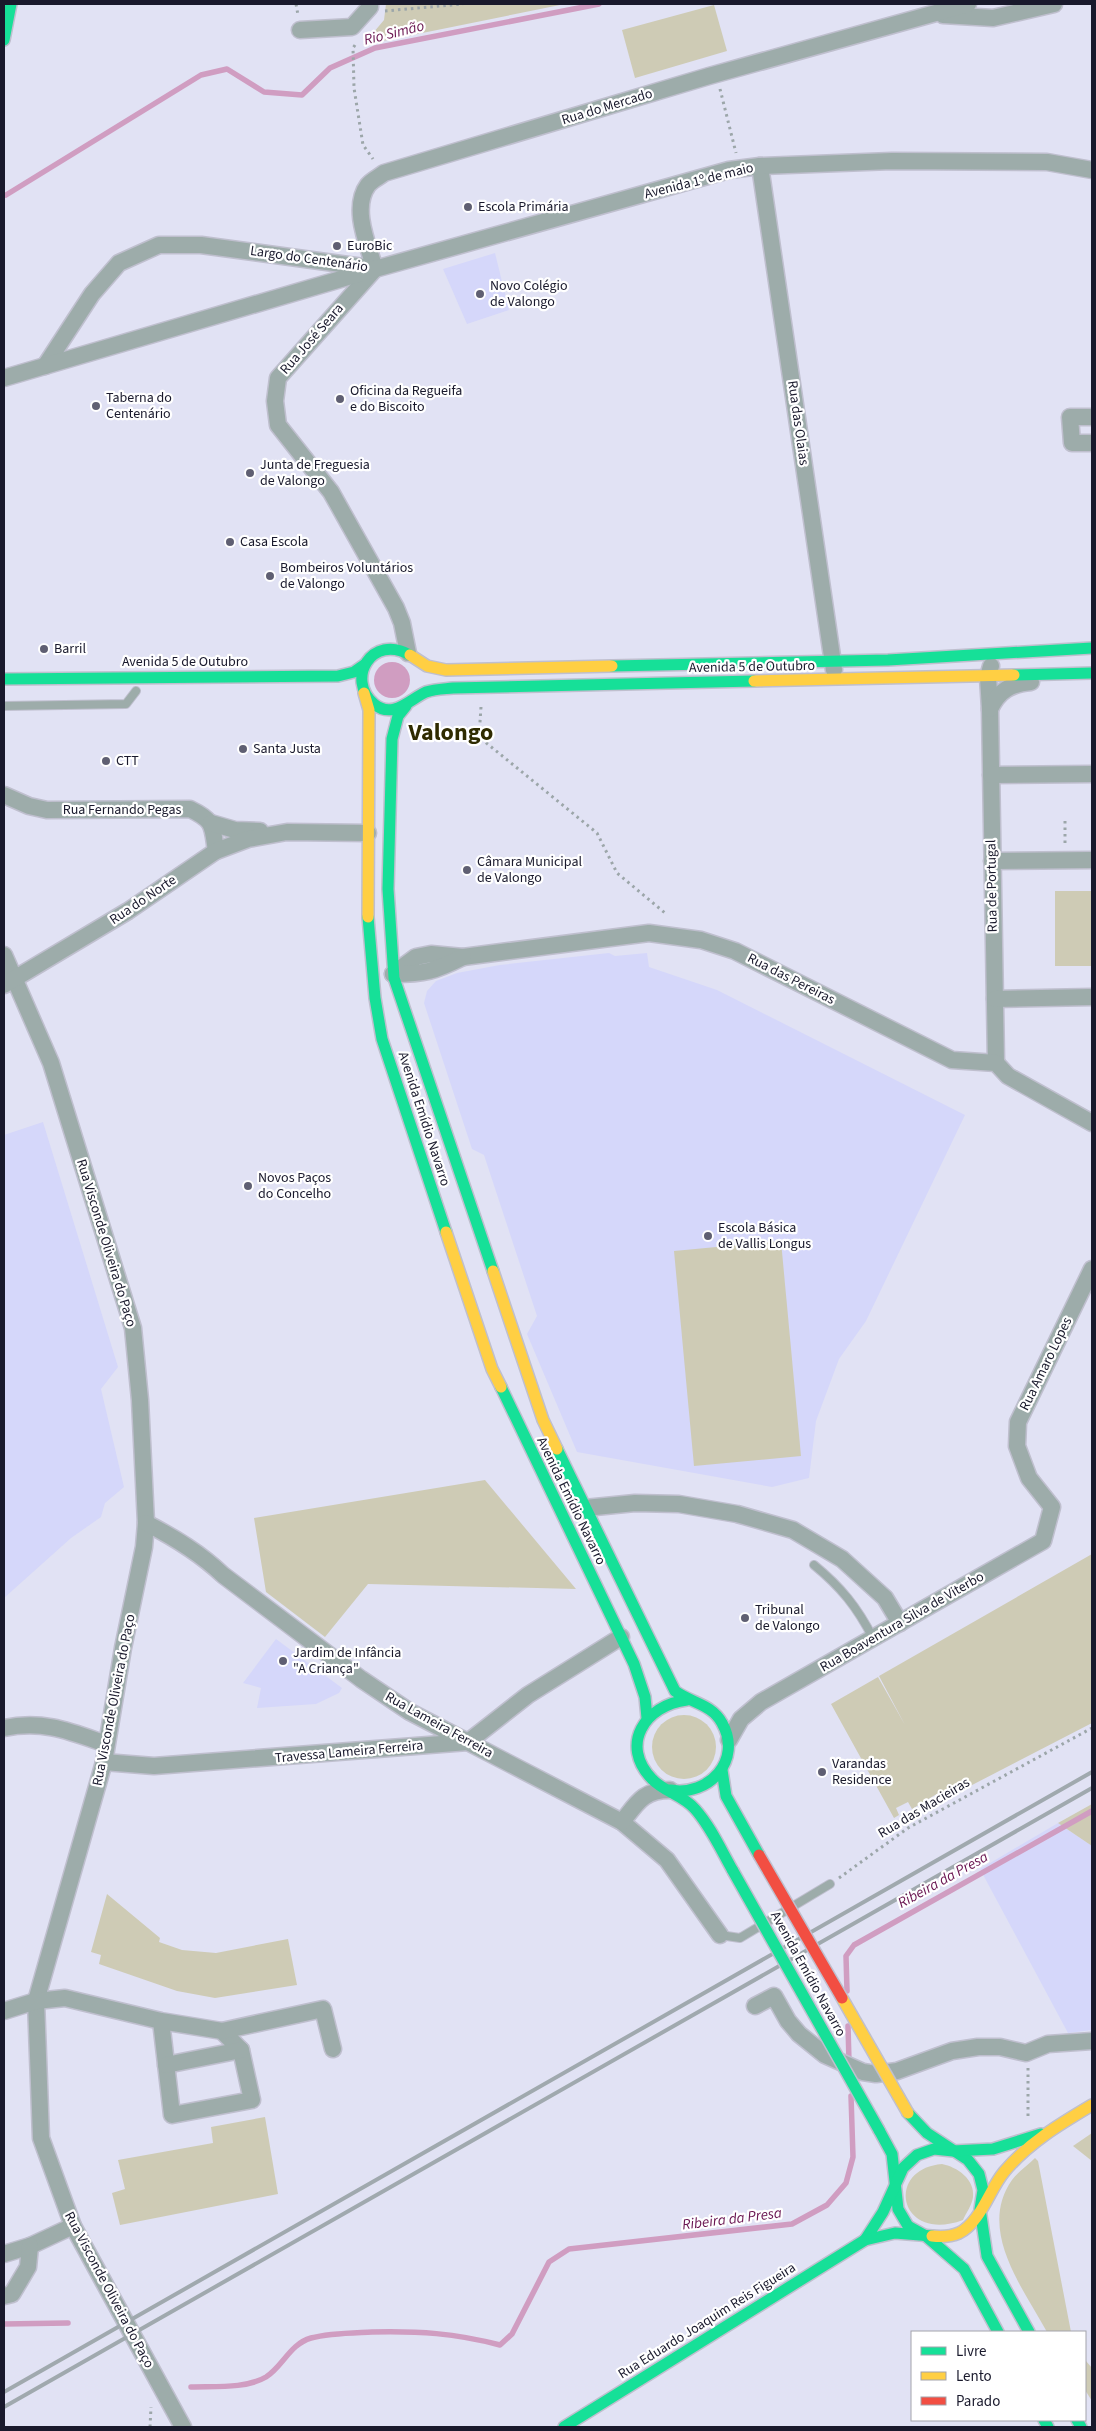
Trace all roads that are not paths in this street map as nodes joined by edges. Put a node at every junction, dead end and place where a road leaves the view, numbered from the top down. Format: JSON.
{"nodes":[{"id":1,"x":12,"y":4,"type":"edge"},
{"id":2,"x":968,"y":4,"type":"edge"},
{"id":3,"x":1054,"y":4,"type":"edge"},
{"id":4,"x":1034,"y":7,"type":"edge"},
{"id":5,"x":375,"y":8,"type":"edge"},
{"id":6,"x":934,"y":14,"type":"junction"},
{"id":7,"x":300,"y":30,"type":"dead end"},
{"id":8,"x":4,"y":40,"type":"edge"},
{"id":9,"x":760,"y":166,"type":"junction"},
{"id":10,"x":1092,"y":170,"type":"edge"},
{"id":11,"x":375,"y":269,"type":"junction"},
{"id":12,"x":45,"y":366,"type":"junction"},
{"id":13,"x":4,"y":378,"type":"edge"},
{"id":14,"x":1092,"y":417,"type":"edge"},
{"id":15,"x":1092,"y":443,"type":"edge"},
{"id":16,"x":1092,"y":648,"type":"edge"},
{"id":17,"x":1056,"y":650,"type":"junction"},
{"id":18,"x":412,"y":656,"type":"junction"},
{"id":19,"x":833,"y":662,"type":"junction"},
{"id":20,"x":364,"y":665,"type":"junction"},
{"id":21,"x":1092,"y":673,"type":"edge"},
{"id":22,"x":1042,"y":675,"type":"junction"},
{"id":23,"x":957,"y":677,"type":"junction"},
{"id":24,"x":988,"y":677,"type":"junction"},
{"id":25,"x":4,"y":679,"type":"edge"},
{"id":26,"x":835,"y":680,"type":"junction"},
{"id":27,"x":351,"y":690,"type":"dead end"},
{"id":28,"x":136,"y":691,"type":"junction"},
{"id":29,"x":150,"y":691,"type":"dead end"},
{"id":30,"x":117,"y":692,"type":"dead end"},
{"id":31,"x":364,"y":694,"type":"junction"},
{"id":32,"x":411,"y":703,"type":"junction"},
{"id":33,"x":4,"y":706,"type":"edge"},
{"id":34,"x":990,"y":709,"type":"junction"},
{"id":35,"x":392,"y":739,"type":"junction"},
{"id":36,"x":402,"y":747,"type":"dead end"},
{"id":37,"x":1092,"y":774,"type":"edge"},
{"id":38,"x":991,"y":775,"type":"junction"},
{"id":39,"x":401,"y":777,"type":"dead end"},
{"id":40,"x":390,"y":786,"type":"junction"},
{"id":41,"x":4,"y":794,"type":"edge"},
{"id":42,"x":211,"y":823,"type":"junction"},
{"id":43,"x":287,"y":832,"type":"junction"},
{"id":44,"x":368,"y":833,"type":"junction"},
{"id":45,"x":216,"y":851,"type":"junction"},
{"id":46,"x":1092,"y":860,"type":"edge"},
{"id":47,"x":992,"y":861,"type":"junction"},
{"id":48,"x":4,"y":955,"type":"edge"},
{"id":49,"x":393,"y":974,"type":"junction"},
{"id":50,"x":371,"y":977,"type":"junction"},
{"id":51,"x":9,"y":982,"type":"edge"},
{"id":52,"x":1092,"y":997,"type":"edge"},
{"id":53,"x":995,"y":999,"type":"junction"},
{"id":54,"x":996,"y":1063,"type":"junction"},
{"id":55,"x":1092,"y":1124,"type":"edge"},
{"id":56,"x":1092,"y":1269,"type":"edge"},
{"id":57,"x":490,"y":1289,"type":"junction"},
{"id":58,"x":466,"y":1297,"type":"junction"},
{"id":59,"x":585,"y":1508,"type":"junction"},
{"id":60,"x":146,"y":1524,"type":"junction"},
{"id":61,"x":1043,"y":1541,"type":"joint"},
{"id":62,"x":814,"y":1565,"type":"dead end"},
{"id":63,"x":900,"y":1623,"type":"junction"},
{"id":64,"x":620,"y":1637,"type":"junction"},
{"id":65,"x":873,"y":1638,"type":"junction"},
{"id":66,"x":688,"y":1700,"type":"junction"},
{"id":67,"x":761,"y":1702,"type":"junction"},
{"id":68,"x":715,"y":1713,"type":"junction"},
{"id":69,"x":647,"y":1718,"type":"junction"},
{"id":70,"x":4,"y":1728,"type":"edge"},
{"id":71,"x":729,"y":1740,"type":"junction"},
{"id":72,"x":468,"y":1742,"type":"junction"},
{"id":73,"x":106,"y":1744,"type":"junction"},
{"id":74,"x":104,"y":1762,"type":"junction"},
{"id":75,"x":722,"y":1770,"type":"junction"},
{"id":76,"x":646,"y":1773,"type":"junction"},
{"id":77,"x":670,"y":1790,"type":"junction"},
{"id":78,"x":635,"y":1805,"type":"junction"},
{"id":79,"x":622,"y":1822,"type":"junction"},
{"id":80,"x":830,"y":1884,"type":"road end"},
{"id":81,"x":720,"y":1935,"type":"joint"},
{"id":82,"x":36,"y":2001,"type":"junction"},
{"id":83,"x":755,"y":2006,"type":"dead end"},
{"id":84,"x":4,"y":2011,"type":"edge"},
{"id":85,"x":161,"y":2020,"type":"junction"},
{"id":86,"x":222,"y":2031,"type":"junction"},
{"id":87,"x":1092,"y":2041,"type":"edge"},
{"id":88,"x":333,"y":2049,"type":"dead end"},
{"id":89,"x":241,"y":2050,"type":"junction"},
{"id":90,"x":166,"y":2065,"type":"junction"},
{"id":91,"x":1092,"y":2105,"type":"edge"},
{"id":92,"x":1045,"y":2133,"type":"junction"},
{"id":93,"x":953,"y":2151,"type":"junction"},
{"id":94,"x":895,"y":2187,"type":"junction"},
{"id":95,"x":980,"y":2209,"type":"junction"},
{"id":96,"x":73,"y":2226,"type":"junction"},
{"id":97,"x":926,"y":2236,"type":"junction"},
{"id":98,"x":865,"y":2240,"type":"junction"},
{"id":99,"x":30,"y":2246,"type":"junction"},
{"id":100,"x":4,"y":2254,"type":"edge"},
{"id":101,"x":4,"y":2296,"type":"edge"},
{"id":102,"x":997,"y":2331,"type":"edge"},
{"id":103,"x":1028,"y":2331,"type":"edge"},
{"id":104,"x":183,"y":2427,"type":"edge"},
{"id":105,"x":564,"y":2427,"type":"edge"}],
"edges":[{"from":1,"to":8,"type":"main road"},
{"from":2,"to":6,"type":"street","name":"Rua do Mercado"},
{"from":3,"to":4,"type":"street","name":"Rua do Mercado"},
{"from":4,"to":6,"type":"street","name":"Rua do Mercado"},
{"from":5,"to":7,"type":"street"},
{"from":6,"to":11,"type":"street","name":"Rua do Mercado"},
{"from":9,"to":10,"type":"street","name":"Avenida 1º de maio"},
{"from":9,"to":11,"type":"street","name":"Avenida 1º de maio"},
{"from":9,"to":19,"type":"street","name":"Rua das Olaias"},
{"from":11,"to":12,"type":"street","name":"Largo do Centenário"},
{"from":11,"to":12,"type":"street","name":"Largo do Centenário"},
{"from":11,"to":18,"type":"street","name":"Rua José Seara"},
{"from":12,"to":13,"type":"street","name":"Largo do Centenário"},
{"from":14,"to":15,"type":"street"},
{"from":16,"to":17,"type":"main road","name":"Avenida 5 de Outubro"},
{"from":17,"to":19,"type":"main road","name":"Avenida 5 de Outubro"},
{"from":17,"to":24,"type":"street"},
{"from":18,"to":19,"type":"main road","name":"Avenida 5 de Outubro"},
{"from":18,"to":20,"type":"main road","name":"Avenida 5 de Outubro"},
{"from":18,"to":32,"type":"main road"},
{"from":19,"to":26,"type":"street","name":"Rua das Olaias"},
{"from":20,"to":25,"type":"main road","name":"Avenida 5 de Outubro"},
{"from":20,"to":31,"type":"main road"},
{"from":21,"to":22,"type":"main road","name":"Avenida 5 de Outubro"},
{"from":22,"to":24,"type":"main road","name":"Avenida 5 de Outubro"},
{"from":22,"to":34,"type":"street"},
{"from":23,"to":24,"type":"main road","name":"Avenida 5 de Outubro"},
{"from":23,"to":26,"type":"main road","name":"Avenida 5 de Outubro"},
{"from":23,"to":34,"type":"street"},
{"from":24,"to":34,"type":"street","name":"Rua de Portugal"},
{"from":26,"to":32,"type":"main road","name":"Avenida 5 de Outubro"},
{"from":27,"to":31,"type":"main road","name":"Avenida 5 de Outubro"},
{"from":28,"to":29,"type":"main road","name":"Avenida 5 de Outubro"},
{"from":28,"to":30,"type":"main road","name":"Avenida 5 de Outubro"},
{"from":28,"to":33,"type":"lane"},
{"from":31,"to":32,"type":"main road","name":"Avenida 5 de Outubro"},
{"from":31,"to":44,"type":"main road","name":"Avenida Emídio Navarro"},
{"from":32,"to":35,"type":"main road","name":"Avenida Emídio Navarro"},
{"from":34,"to":38,"type":"street","name":"Rua de Portugal"},
{"from":35,"to":36,"type":"lane"},
{"from":35,"to":40,"type":"main road","name":"Avenida Emídio Navarro"},
{"from":37,"to":38,"type":"street"},
{"from":38,"to":47,"type":"street","name":"Rua de Portugal"},
{"from":39,"to":40,"type":"lane"},
{"from":40,"to":49,"type":"main road","name":"Avenida Emídio Navarro"},
{"from":41,"to":42,"type":"street","name":"Rua Fernando Pegas"},
{"from":42,"to":43,"type":"street","name":"Rua do Norte"},
{"from":42,"to":45,"type":"street"},
{"from":43,"to":44,"type":"street","name":"Rua do Norte"},
{"from":43,"to":45,"type":"street","name":"Rua do Norte"},
{"from":44,"to":50,"type":"main road","name":"Avenida Emídio Navarro"},
{"from":45,"to":51,"type":"street","name":"Rua do Norte"},
{"from":46,"to":47,"type":"street"},
{"from":47,"to":53,"type":"street","name":"Rua de Portugal"},
{"from":48,"to":51,"type":"street","name":"Rua Visconde Oliveira do Paço"},
{"from":49,"to":50,"type":"main road"},
{"from":49,"to":54,"type":"street","name":"Rua das Pereiras"},
{"from":49,"to":57,"type":"main road","name":"Avenida Emídio Navarro"},
{"from":50,"to":58,"type":"main road","name":"Avenida Emídio Navarro"},
{"from":51,"to":60,"type":"street","name":"Rua Visconde Oliveira do Paço"},
{"from":52,"to":53,"type":"street"},
{"from":53,"to":54,"type":"street","name":"Rua de Portugal"},
{"from":54,"to":55,"type":"street"},
{"from":56,"to":61,"type":"street","name":"Rua Amaro Lopes"},
{"from":57,"to":58,"type":"main road"},
{"from":57,"to":59,"type":"main road","name":"Avenida Emídio Navarro"},
{"from":58,"to":64,"type":"main road","name":"Avenida Emídio Navarro"},
{"from":59,"to":63,"type":"street"},
{"from":59,"to":66,"type":"main road","name":"Avenida Emídio Navarro"},
{"from":60,"to":72,"type":"street","name":"Rua Lameira Ferreira"},
{"from":60,"to":73,"type":"street","name":"Rua Visconde Oliveira do Paço"},
{"from":61,"to":63,"type":"street","name":"Rua Boaventura Silva de Viterbo"},
{"from":62,"to":65,"type":"lane"},
{"from":63,"to":65,"type":"street","name":"Rua Boaventura Silva de Viterbo"},
{"from":64,"to":69,"type":"main road","name":"Avenida Emídio Navarro"},
{"from":64,"to":72,"type":"street"},
{"from":65,"to":67,"type":"street","name":"Rua Boaventura Silva de Viterbo"},
{"from":66,"to":68,"type":"main road","name":"Avenida Emídio Navarro"},
{"from":66,"to":69,"type":"main road"},
{"from":67,"to":68,"type":"street","name":"Rua Boaventura Silva de Viterbo"},
{"from":67,"to":71,"type":"street","name":"Rua Boaventura Silva de Viterbo"},
{"from":68,"to":71,"type":"main road"},
{"from":69,"to":76,"type":"main road","name":"Avenida Emídio Navarro"},
{"from":70,"to":73,"type":"street"},
{"from":71,"to":75,"type":"main road","name":"Avenida Emídio Navarro"},
{"from":72,"to":74,"type":"street","name":"Travessa Lameira Ferreira"},
{"from":72,"to":79,"type":"street","name":"Rua Lameira Ferreira"},
{"from":73,"to":74,"type":"street","name":"Rua Visconde Oliveira do Paço"},
{"from":74,"to":82,"type":"street","name":"Rua Visconde Oliveira do Paço"},
{"from":75,"to":77,"type":"main road"},
{"from":75,"to":93,"type":"main road","name":"Avenida Emídio Navarro","bridge":true},
{"from":76,"to":77,"type":"main road","name":"Avenida Emídio Navarro"},
{"from":76,"to":78,"type":"street"},
{"from":77,"to":78,"type":"street"},
{"from":77,"to":94,"type":"main road","name":"Avenida Emídio Navarro","bridge":true},
{"from":78,"to":79,"type":"street"},
{"from":79,"to":81,"type":"street","name":"Rua Lameira Ferreira"},
{"from":80,"to":81,"type":"lane"},
{"from":82,"to":84,"type":"street"},
{"from":82,"to":85,"type":"street"},
{"from":82,"to":96,"type":"street","name":"Rua Visconde Oliveira do Paço"},
{"from":83,"to":87,"type":"street"},
{"from":85,"to":86,"type":"street"},
{"from":85,"to":90,"type":"street"},
{"from":86,"to":88,"type":"street"},
{"from":86,"to":89,"type":"street"},
{"from":89,"to":90,"type":"street"},
{"from":89,"to":90,"type":"street"},
{"from":91,"to":92,"type":"main road"},
{"from":92,"to":93,"type":"main road"},
{"from":92,"to":95,"type":"main road"},
{"from":93,"to":94,"type":"main road"},
{"from":93,"to":95,"type":"main road"},
{"from":94,"to":97,"type":"main road"},
{"from":94,"to":98,"type":"main road","name":"Rua Eduardo Joaquim Reis Figueira"},
{"from":95,"to":97,"type":"main road"},
{"from":95,"to":103,"type":"main road"},
{"from":96,"to":99,"type":"street"},
{"from":96,"to":104,"type":"street","name":"Rua Visconde Oliveira do Paço"},
{"from":97,"to":98,"type":"main road","name":"Rua Eduardo Joaquim Reis Figueira"},
{"from":97,"to":102,"type":"main road"},
{"from":98,"to":105,"type":"main road","name":"Rua Eduardo Joaquim Reis Figueira"},
{"from":99,"to":100,"type":"street"},
{"from":99,"to":101,"type":"street"}]}
